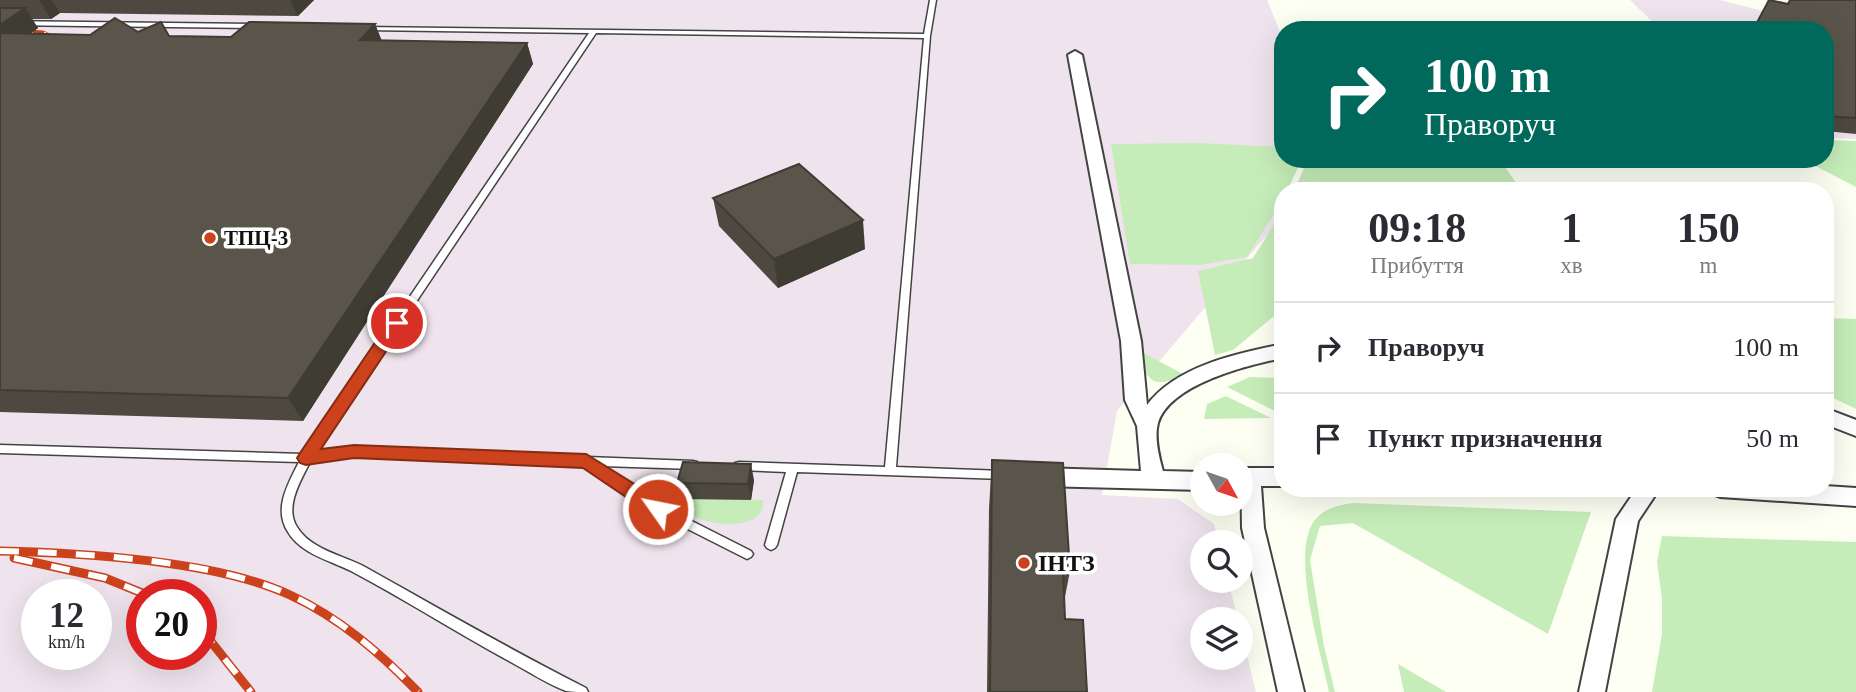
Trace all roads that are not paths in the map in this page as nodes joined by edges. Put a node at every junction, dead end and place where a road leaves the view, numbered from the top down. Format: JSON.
{"nodes":[{"id":1,"x":933,"y":0,"type":"edge"},
{"id":2,"x":0,"y":23,"type":"edge"},
{"id":3,"x":262,"y":27,"type":"edge"},
{"id":4,"x":359,"y":28,"type":"edge"},
{"id":5,"x":594,"y":31,"type":"junction"},
{"id":6,"x":927,"y":36,"type":"junction"},
{"id":7,"x":1075,"y":55,"type":"dead end"},
{"id":8,"x":1274,"y":353,"type":"edge"},
{"id":9,"x":1836,"y":417,"type":"edge"},
{"id":10,"x":1147,"y":425,"type":"junction"},
{"id":11,"x":1856,"y":441,"type":"edge"},
{"id":12,"x":0,"y":449,"type":"edge"},
{"id":13,"x":306,"y":458,"type":"junction"},
{"id":14,"x":586,"y":461,"type":"junction"},
{"id":15,"x":710,"y":465,"type":"edge"},
{"id":16,"x":724,"y":466,"type":"edge"},
{"id":17,"x":793,"y":468,"type":"junction"},
{"id":18,"x":890,"y":471,"type":"junction"},
{"id":19,"x":1013,"y":476,"type":"edge"},
{"id":20,"x":1033,"y":477,"type":"edge"},
{"id":21,"x":1253,"y":477,"type":"edge"},
{"id":22,"x":1274,"y":477,"type":"edge"},
{"id":23,"x":1154,"y":481,"type":"junction"},
{"id":24,"x":1190,"y":481,"type":"edge"},
{"id":25,"x":1834,"y":496,"type":"edge"},
{"id":26,"x":1643,"y":497,"type":"edge"},
{"id":27,"x":1856,"y":497,"type":"edge"},
{"id":28,"x":1251,"y":516,"type":"edge"},
{"id":29,"x":771,"y":545,"type":"dead end"},
{"id":30,"x":747,"y":554,"type":"dead end"},
{"id":31,"x":1289,"y":691,"type":"edge"},
{"id":32,"x":1594,"y":691,"type":"edge"},
{"id":33,"x":581,"y":692,"type":"edge"}],
"edges":[{"from":1,"to":6,"type":"lane"},
{"from":2,"to":3,"type":"lane"},
{"from":4,"to":5,"type":"lane"},
{"from":5,"to":6,"type":"lane"},
{"from":5,"to":13,"type":"lane"},
{"from":6,"to":18,"type":"lane"},
{"from":7,"to":10,"type":"street"},
{"from":8,"to":10,"type":"street"},
{"from":9,"to":11,"type":"street"},
{"from":10,"to":23,"type":"street"},
{"from":12,"to":13,"type":"lane"},
{"from":13,"to":14,"type":"lane"},
{"from":13,"to":33,"type":"lane"},
{"from":14,"to":15,"type":"lane"},
{"from":14,"to":30,"type":"lane"},
{"from":16,"to":17,"type":"lane"},
{"from":17,"to":18,"type":"lane"},
{"from":17,"to":29,"type":"lane"},
{"from":18,"to":19,"type":"lane"},
{"from":20,"to":23,"type":"street"},
{"from":21,"to":22,"type":"street"},
{"from":23,"to":24,"type":"street"},
{"from":25,"to":27,"type":"street"},
{"from":26,"to":32,"type":"street"},
{"from":28,"to":31,"type":"street"}]}
